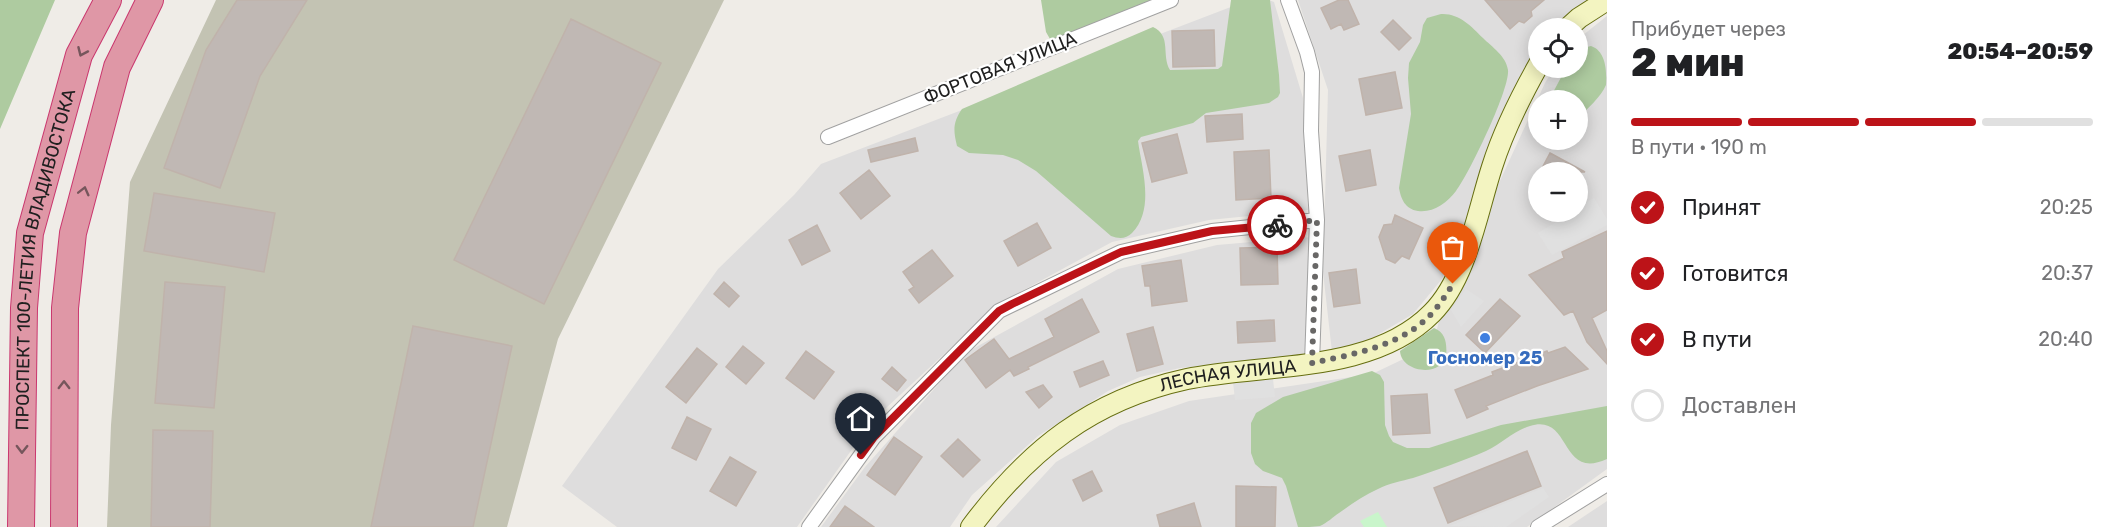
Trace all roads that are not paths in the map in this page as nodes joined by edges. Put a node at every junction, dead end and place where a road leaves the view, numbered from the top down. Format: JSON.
{"nodes":[{"id":1,"x":108,"y":0,"type":"edge"},
{"id":2,"x":150,"y":0,"type":"edge"},
{"id":3,"x":1171,"y":0,"type":"edge"},
{"id":4,"x":1288,"y":0,"type":"edge"},
{"id":5,"x":1607,"y":0,"type":"edge"},
{"id":6,"x":1579,"y":18,"type":"edge"},
{"id":7,"x":1532,"y":78,"type":"edge"},
{"id":8,"x":828,"y":137,"type":"dead end"},
{"id":9,"x":1317,"y":220,"type":"junction"},
{"id":10,"x":1312,"y":363,"type":"junction"},
{"id":11,"x":1607,"y":484,"type":"edge"},
{"id":12,"x":21,"y":527,"type":"edge"},
{"id":13,"x":64,"y":527,"type":"edge"},
{"id":14,"x":809,"y":527,"type":"edge"},
{"id":15,"x":971,"y":527,"type":"edge"},
{"id":16,"x":1538,"y":527,"type":"edge"}],
"edges":[{"from":1,"to":12,"type":"highway","name":"ПРОСПЕКТ 100-ЛЕТИЯ ВЛАДИВОСТОКА","one_way":true},
{"from":13,"to":2,"type":"highway","name":"ПРОСПЕКТ 100-ЛЕТИЯ ВЛАДИВОСТОКА","one_way":true},
{"from":3,"to":8,"type":"street","name":"ФОРТОВАЯ УЛИЦА"},
{"from":4,"to":9,"type":"street"},
{"from":5,"to":6,"type":"main road"},
{"from":7,"to":10,"type":"main road","name":"ЛЕСНАЯ УЛИЦА"},
{"from":9,"to":10,"type":"street"},
{"from":9,"to":14,"type":"street"},
{"from":10,"to":15,"type":"main road","name":"ЛЕСНАЯ УЛИЦА"},
{"from":11,"to":16,"type":"street"}]}
